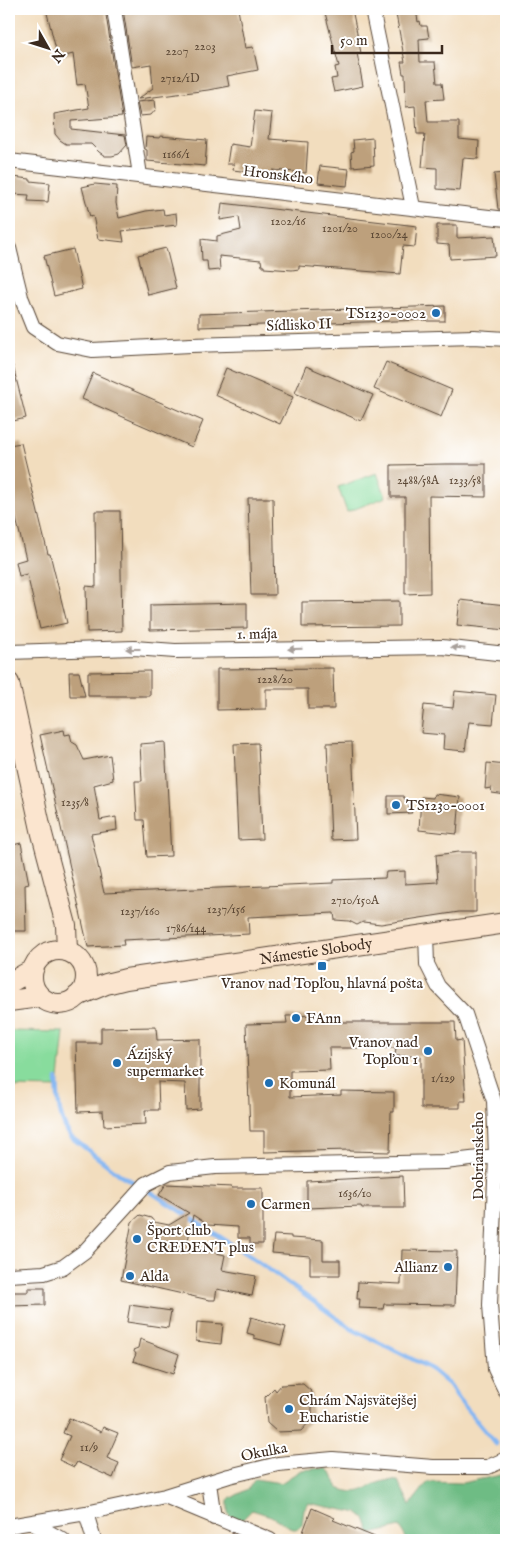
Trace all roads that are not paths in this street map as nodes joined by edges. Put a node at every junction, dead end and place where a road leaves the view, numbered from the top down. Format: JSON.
{"nodes":[{"id":1,"x":114,"y":9,"type":"edge"},
{"id":2,"x":372,"y":9,"type":"edge"},
{"id":3,"x":9,"y":161,"type":"edge"},
{"id":4,"x":140,"y":175,"type":"junction"},
{"id":5,"x":413,"y":207,"type":"junction"},
{"id":6,"x":506,"y":219,"type":"edge"},
{"id":7,"x":9,"y":248,"type":"edge"},
{"id":8,"x":506,"y":339,"type":"edge"},
{"id":9,"x":9,"y":652,"type":"edge"},
{"id":10,"x":506,"y":654,"type":"edge"},
{"id":11,"x":9,"y":683,"type":"edge"},
{"id":12,"x":58,"y":901,"type":"junction"},
{"id":13,"x":506,"y":923,"type":"edge"},
{"id":14,"x":426,"y":934,"type":"junction"},
{"id":15,"x":67,"y":951,"type":"junction"},
{"id":16,"x":37,"y":963,"type":"junction"},
{"id":17,"x":83,"y":965,"type":"junction"},
{"id":18,"x":126,"y":979,"type":"junction"},
{"id":19,"x":9,"y":983,"type":"edge"},
{"id":20,"x":77,"y":996,"type":"junction"},
{"id":21,"x":40,"y":997,"type":"junction"},
{"id":22,"x":9,"y":1001,"type":"edge"},
{"id":23,"x":496,"y":1156,"type":"junction"},
{"id":24,"x":9,"y":1275,"type":"edge"},
{"id":25,"x":495,"y":1369,"type":"junction"},
{"id":26,"x":506,"y":1381,"type":"edge"},
{"id":27,"x":506,"y":1392,"type":"edge"},
{"id":28,"x":506,"y":1459,"type":"edge"},
{"id":29,"x":209,"y":1483,"type":"junction"},
{"id":30,"x":165,"y":1496,"type":"junction"},
{"id":31,"x":86,"y":1513,"type":"junction"},
{"id":32,"x":214,"y":1518,"type":"junction"},
{"id":33,"x":32,"y":1523,"type":"junction"},
{"id":34,"x":9,"y":1526,"type":"edge"},
{"id":35,"x":63,"y":1540,"type":"edge"},
{"id":36,"x":94,"y":1540,"type":"edge"},
{"id":37,"x":270,"y":1540,"type":"edge"}],
"edges":[{"from":1,"to":4,"type":"street"},
{"from":2,"to":5,"type":"street"},
{"from":3,"to":4,"type":"street","name":"Hronského"},
{"from":4,"to":5,"type":"street","name":"Hronského"},
{"from":5,"to":6,"type":"street","name":"Hronského"},
{"from":7,"to":8,"type":"street","name":"Sídlisko II"},
{"from":10,"to":9,"type":"street","name":"1. mája","one_way":true},
{"from":11,"to":12,"type":"street"},
{"from":12,"to":15,"type":"street"},
{"from":12,"to":16,"type":"street"},
{"from":13,"to":14,"type":"street","name":"Námestie Slobody"},
{"from":14,"to":18,"type":"street","name":"Námestie Slobody"},
{"from":14,"to":23,"type":"street","name":"Dobrianskeho"},
{"from":15,"to":16,"type":"street"},
{"from":15,"to":17,"type":"street"},
{"from":16,"to":19,"type":"street"},
{"from":16,"to":21,"type":"street"},
{"from":17,"to":18,"type":"street"},
{"from":17,"to":20,"type":"street"},
{"from":18,"to":20,"type":"street","name":"Námestie Slobody"},
{"from":20,"to":21,"type":"street"},
{"from":21,"to":22,"type":"street"},
{"from":23,"to":24,"type":"street"},
{"from":23,"to":25,"type":"street","name":"Dobrianskeho"},
{"from":25,"to":26,"type":"street"},
{"from":25,"to":27,"type":"street","name":"Dobrianskeho"},
{"from":28,"to":29,"type":"street","name":"Okulka"},
{"from":29,"to":30,"type":"street","name":"Okulka"},
{"from":29,"to":32,"type":"street"},
{"from":30,"to":31,"type":"street","name":"Okulka"},
{"from":30,"to":32,"type":"street"},
{"from":31,"to":33,"type":"street","name":"Okulka"},
{"from":31,"to":36,"type":"street"},
{"from":32,"to":37,"type":"street"},
{"from":33,"to":34,"type":"street","name":"Okulka"},
{"from":33,"to":35,"type":"street"}]}
